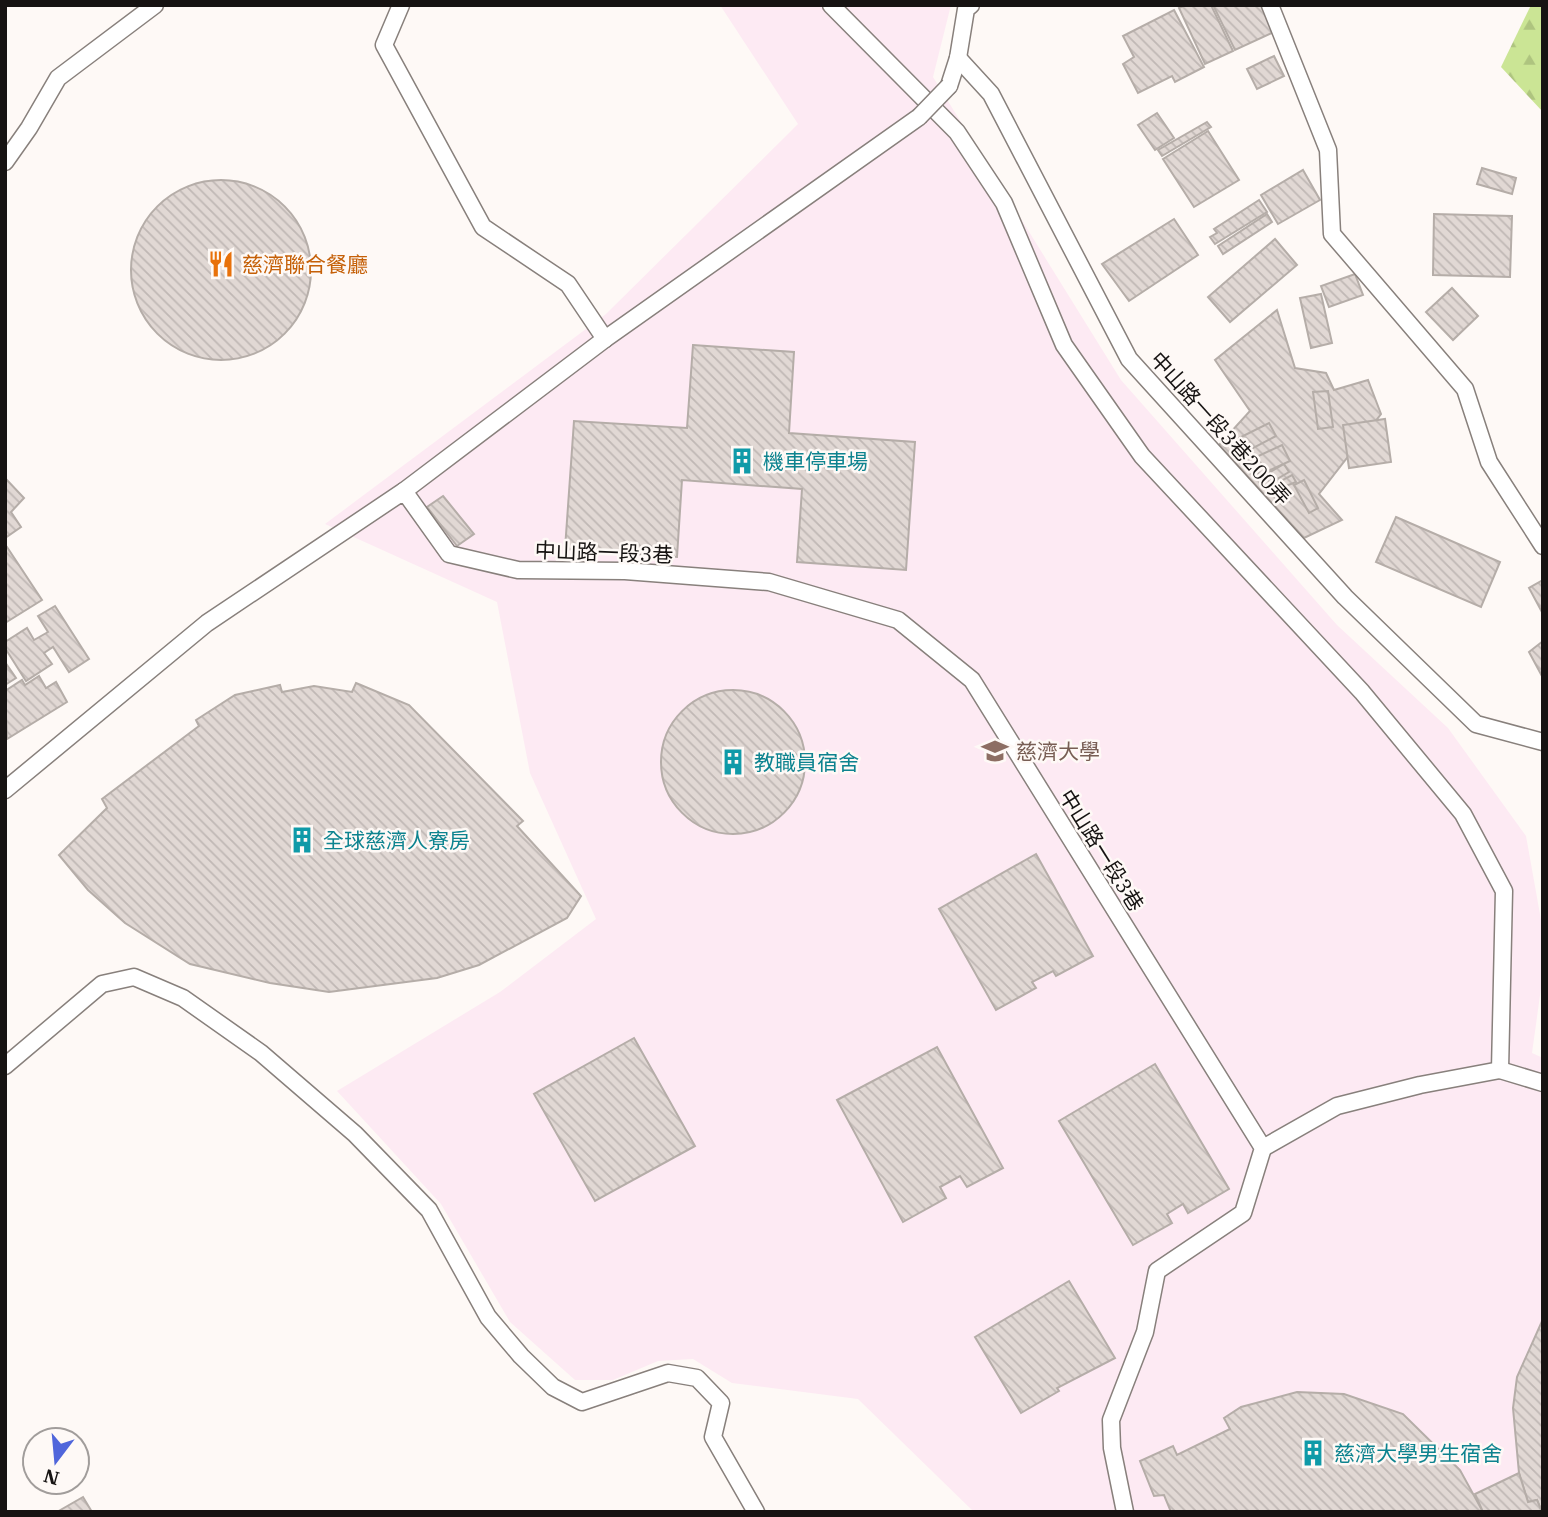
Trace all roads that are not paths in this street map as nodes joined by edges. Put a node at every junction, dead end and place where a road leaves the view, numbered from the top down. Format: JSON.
{"nodes":[{"id":1,"x":155,"y":5,"type":"edge"},
{"id":2,"x":401,"y":5,"type":"edge"},
{"id":3,"x":831,"y":5,"type":"edge"},
{"id":4,"x":971,"y":5,"type":"edge"},
{"id":5,"x":1270,"y":5,"type":"edge"},
{"id":6,"x":958,"y":58,"type":"junction"},
{"id":7,"x":5,"y":162,"type":"edge"},
{"id":8,"x":605,"y":339,"type":"junction"},
{"id":9,"x":404,"y":491,"type":"junction"},
{"id":10,"x":1543,"y":546,"type":"edge"},
{"id":11,"x":1543,"y":741,"type":"edge"},
{"id":12,"x":5,"y":790,"type":"edge"},
{"id":13,"x":5,"y":1066,"type":"edge"},
{"id":14,"x":1500,"y":1070,"type":"junction"},
{"id":15,"x":1543,"y":1083,"type":"edge"},
{"id":16,"x":1263,"y":1148,"type":"junction"},
{"id":17,"x":756,"y":1512,"type":"edge"},
{"id":18,"x":1125,"y":1512,"type":"edge"}],
"edges":[{"from":1,"to":7,"type":"lane"},
{"from":2,"to":8,"type":"lane"},
{"from":3,"to":14,"type":"lane"},
{"from":4,"to":6,"type":"lane"},
{"from":5,"to":10,"type":"lane"},
{"from":6,"to":8,"type":"lane","bridge":true},
{"from":6,"to":11,"type":"lane","name":"中山路一段3巷200弄"},
{"from":8,"to":9,"type":"lane"},
{"from":9,"to":12,"type":"lane"},
{"from":9,"to":16,"type":"lane","name":"中山路一段3巷"},
{"from":13,"to":17,"type":"lane"},
{"from":14,"to":15,"type":"lane"},
{"from":14,"to":16,"type":"lane"},
{"from":16,"to":18,"type":"lane"}]}
